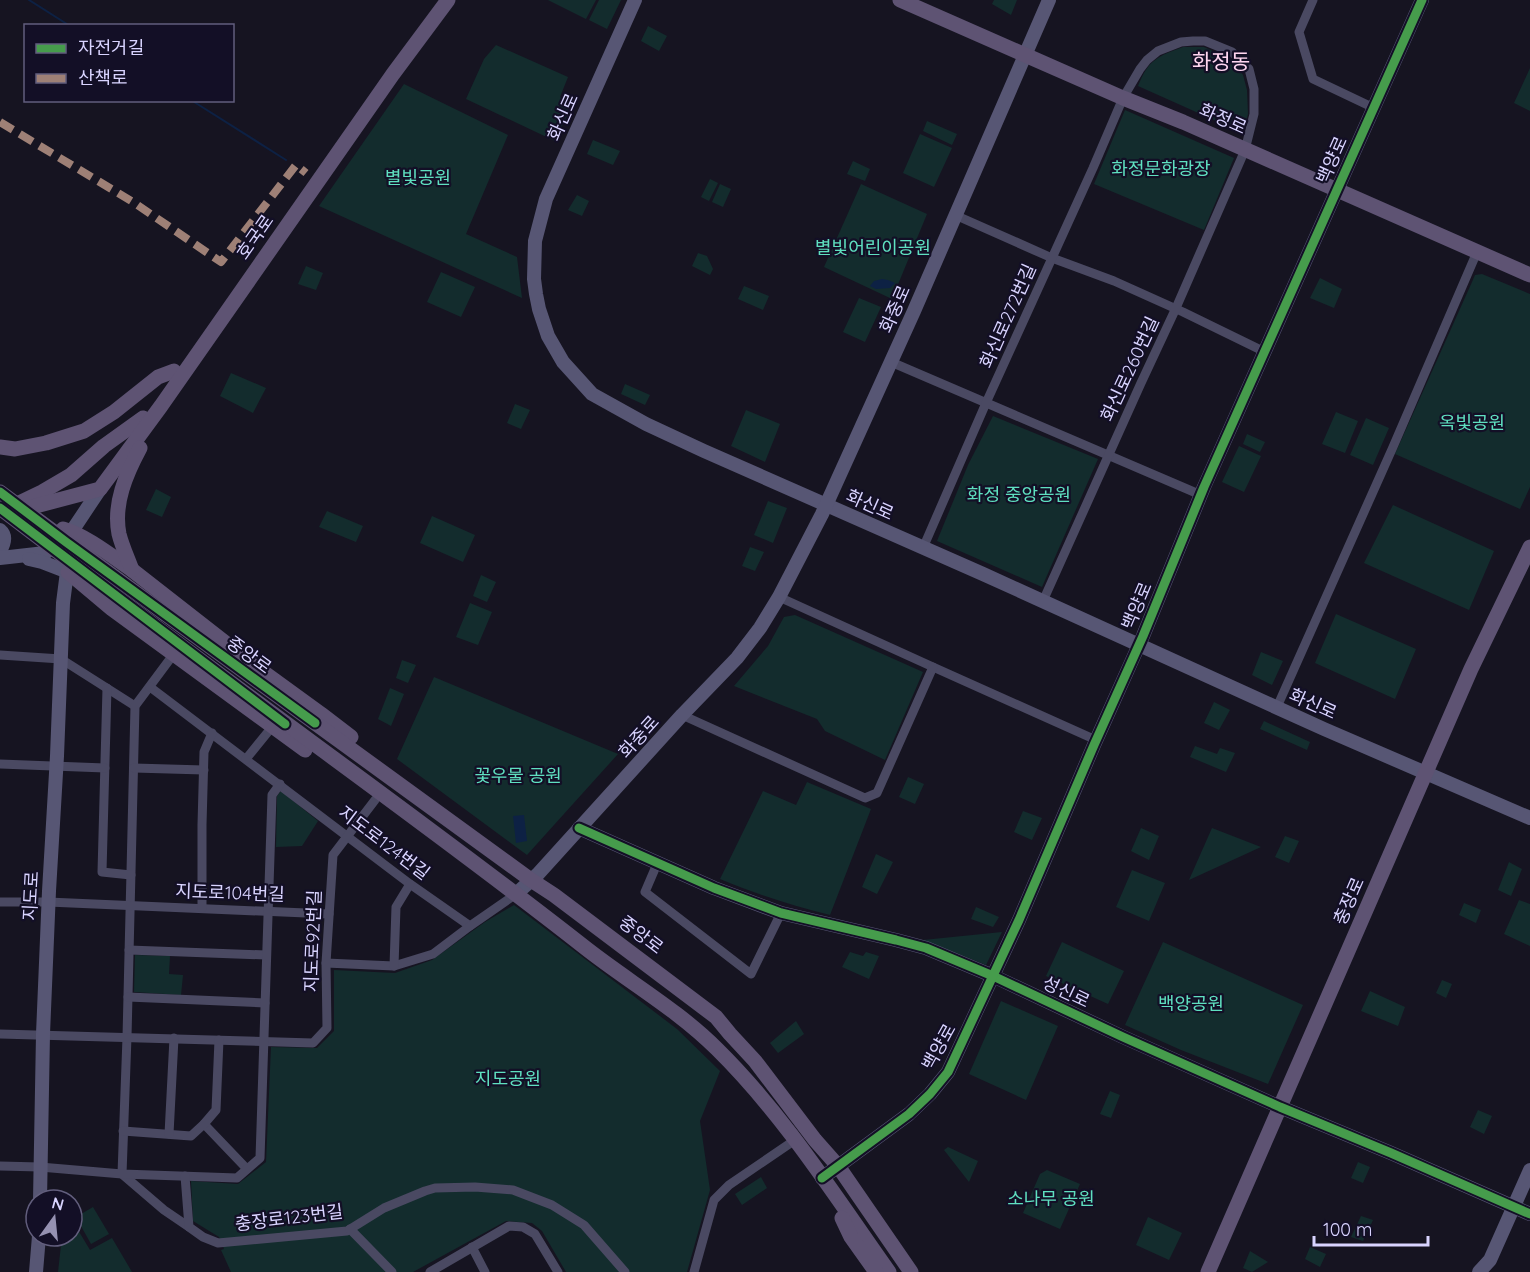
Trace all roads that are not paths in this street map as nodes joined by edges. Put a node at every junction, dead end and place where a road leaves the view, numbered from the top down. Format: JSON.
{"nodes":[{"id":1,"x":438,"y":0,"type":"edge"},
{"id":2,"x":448,"y":0,"type":"edge"},
{"id":3,"x":635,"y":0,"type":"edge"},
{"id":4,"x":900,"y":0,"type":"edge"},
{"id":5,"x":1049,"y":0,"type":"edge"},
{"id":6,"x":1313,"y":0,"type":"edge"},
{"id":7,"x":1422,"y":0,"type":"edge"},
{"id":8,"x":1026,"y":55,"type":"junction"},
{"id":9,"x":1123,"y":98,"type":"junction"},
{"id":10,"x":1374,"y":108,"type":"junction"},
{"id":11,"x":1245,"y":150,"type":"junction"},
{"id":12,"x":1337,"y":190,"type":"junction"},
{"id":13,"x":955,"y":215,"type":"junction"},
{"id":14,"x":1477,"y":252,"type":"junction"},
{"id":15,"x":1052,"y":258,"type":"junction"},
{"id":16,"x":1530,"y":275,"type":"edge"},
{"id":17,"x":1176,"y":308,"type":"junction"},
{"id":18,"x":1265,"y":352,"type":"junction"},
{"id":19,"x":891,"y":362,"type":"junction"},
{"id":20,"x":174,"y":371,"type":"junction"},
{"id":21,"x":986,"y":403,"type":"junction"},
{"id":22,"x":161,"y":406,"type":"junction"},
{"id":23,"x":143,"y":418,"type":"junction"},
{"id":24,"x":0,"y":447,"type":"edge"},
{"id":25,"x":1109,"y":455,"type":"junction"},
{"id":26,"x":95,"y":490,"type":"junction"},
{"id":27,"x":0,"y":492,"type":"edge"},
{"id":28,"x":1201,"y":495,"type":"junction"},
{"id":29,"x":826,"y":505,"type":"junction"},
{"id":30,"x":0,"y":509,"type":"edge"},
{"id":31,"x":0,"y":516,"type":"edge"},
{"id":32,"x":0,"y":530,"type":"edge"},
{"id":33,"x":65,"y":534,"type":"junction"},
{"id":34,"x":1530,"y":547,"type":"edge"},
{"id":35,"x":923,"y":548,"type":"junction"},
{"id":36,"x":13,"y":555,"type":"edge"},
{"id":37,"x":61,"y":568,"type":"junction"},
{"id":38,"x":132,"y":570,"type":"junction"},
{"id":39,"x":63,"y":595,"type":"junction"},
{"id":40,"x":779,"y":597,"type":"junction"},
{"id":41,"x":1043,"y":602,"type":"junction"},
{"id":42,"x":160,"y":620,"type":"junction"},
{"id":43,"x":1139,"y":645,"type":"junction"},
{"id":44,"x":0,"y":655,"type":"edge"},
{"id":45,"x":173,"y":656,"type":"junction"},
{"id":46,"x":61,"y":659,"type":"junction"},
{"id":47,"x":933,"y":667,"type":"junction"},
{"id":48,"x":150,"y":687,"type":"junction"},
{"id":49,"x":107,"y":688,"type":"junction"},
{"id":50,"x":135,"y":706,"type":"junction"},
{"id":51,"x":1277,"y":707,"type":"junction"},
{"id":52,"x":682,"y":715,"type":"junction"},
{"id":53,"x":272,"y":727,"type":"junction"},
{"id":54,"x":212,"y":733,"type":"junction"},
{"id":55,"x":1096,"y":740,"type":"junction"},
{"id":56,"x":246,"y":759,"type":"junction"},
{"id":57,"x":0,"y":764,"type":"edge"},
{"id":58,"x":56,"y":766,"type":"junction"},
{"id":59,"x":105,"y":768,"type":"junction"},
{"id":60,"x":134,"y":768,"type":"junction"},
{"id":61,"x":204,"y":770,"type":"junction"},
{"id":62,"x":1426,"y":774,"type":"junction"},
{"id":63,"x":279,"y":784,"type":"junction"},
{"id":64,"x":375,"y":800,"type":"junction"},
{"id":65,"x":1530,"y":818,"type":"edge"},
{"id":66,"x":457,"y":825,"type":"junction"},
{"id":67,"x":579,"y":828,"type":"junction"},
{"id":68,"x":429,"y":829,"type":"junction"},
{"id":69,"x":348,"y":837,"type":"junction"},
{"id":70,"x":657,"y":864,"type":"junction"},
{"id":71,"x":131,"y":875,"type":"junction"},
{"id":72,"x":531,"y":880,"type":"junction"},
{"id":73,"x":410,"y":884,"type":"junction"},
{"id":74,"x":516,"y":894,"type":"junction"},
{"id":75,"x":0,"y":902,"type":"edge"},
{"id":76,"x":48,"y":902,"type":"junction"},
{"id":77,"x":130,"y":905,"type":"junction"},
{"id":78,"x":202,"y":908,"type":"junction"},
{"id":79,"x":268,"y":911,"type":"junction"},
{"id":80,"x":329,"y":914,"type":"junction"},
{"id":81,"x":781,"y":914,"type":"junction"},
{"id":82,"x":470,"y":926,"type":"junction"},
{"id":83,"x":129,"y":950,"type":"junction"},
{"id":84,"x":266,"y":955,"type":"junction"},
{"id":85,"x":326,"y":963,"type":"junction"},
{"id":86,"x":394,"y":966,"type":"junction"},
{"id":87,"x":993,"y":976,"type":"junction"},
{"id":88,"x":128,"y":996,"type":"junction"},
{"id":89,"x":265,"y":1003,"type":"junction"},
{"id":90,"x":0,"y":1034,"type":"edge"},
{"id":91,"x":43,"y":1034,"type":"junction"},
{"id":92,"x":127,"y":1037,"type":"junction"},
{"id":93,"x":174,"y":1038,"type":"junction"},
{"id":94,"x":219,"y":1040,"type":"junction"},
{"id":95,"x":263,"y":1041,"type":"junction"},
{"id":96,"x":1280,"y":1107,"type":"junction"},
{"id":97,"x":204,"y":1124,"type":"junction"},
{"id":98,"x":123,"y":1131,"type":"junction"},
{"id":99,"x":169,"y":1134,"type":"junction"},
{"id":100,"x":795,"y":1140,"type":"junction"},
{"id":101,"x":0,"y":1166,"type":"edge"},
{"id":102,"x":838,"y":1166,"type":"junction"},
{"id":103,"x":40,"y":1167,"type":"junction"},
{"id":104,"x":246,"y":1169,"type":"junction"},
{"id":105,"x":1530,"y":1170,"type":"edge"},
{"id":106,"x":122,"y":1174,"type":"junction"},
{"id":107,"x":184,"y":1176,"type":"junction"},
{"id":108,"x":822,"y":1178,"type":"junction"},
{"id":109,"x":40,"y":1188,"type":"edge"},
{"id":110,"x":1514,"y":1206,"type":"junction"},
{"id":111,"x":1530,"y":1214,"type":"edge"},
{"id":112,"x":189,"y":1227,"type":"junction"},
{"id":113,"x":350,"y":1229,"type":"junction"},
{"id":114,"x":472,"y":1247,"type":"junction"},
{"id":115,"x":38,"y":1248,"type":"edge"},
{"id":116,"x":36,"y":1272,"type":"edge"},
{"id":117,"x":392,"y":1272,"type":"edge"},
{"id":118,"x":430,"y":1272,"type":"edge"},
{"id":119,"x":485,"y":1272,"type":"edge"},
{"id":120,"x":558,"y":1272,"type":"edge"},
{"id":121,"x":625,"y":1272,"type":"edge"},
{"id":122,"x":694,"y":1272,"type":"edge"},
{"id":123,"x":876,"y":1272,"type":"edge"},
{"id":124,"x":889,"y":1272,"type":"edge"},
{"id":125,"x":911,"y":1272,"type":"edge"},
{"id":126,"x":923,"y":1272,"type":"edge"},
{"id":127,"x":1208,"y":1272,"type":"edge"},
{"id":128,"x":1479,"y":1272,"type":"edge"}],
"edges":[{"from":1,"to":20,"type":"main road","name":"호국로"},
{"from":2,"to":22,"type":"main road","name":"호국로"},
{"from":3,"to":29,"type":"main road","name":"화신로"},
{"from":4,"to":8,"type":"main road","name":"화정로"},
{"from":5,"to":8,"type":"main road","name":"화중로"},
{"from":6,"to":10,"type":"street"},
{"from":7,"to":10,"type":"main road","name":"백양로"},
{"from":8,"to":9,"type":"main road","name":"화정로"},
{"from":8,"to":13,"type":"main road","name":"화중로"},
{"from":9,"to":11,"type":"main road","name":"화정로"},
{"from":9,"to":11,"type":"street","name":"화신로272번길"},
{"from":9,"to":15,"type":"street","name":"화신로272번길"},
{"from":10,"to":12,"type":"main road","name":"백양로"},
{"from":11,"to":12,"type":"main road","name":"화정로"},
{"from":11,"to":17,"type":"street","name":"화신로260번길"},
{"from":12,"to":14,"type":"main road","name":"화정로"},
{"from":12,"to":18,"type":"main road","name":"백양로"},
{"from":13,"to":15,"type":"street"},
{"from":13,"to":19,"type":"main road","name":"화중로"},
{"from":14,"to":16,"type":"main road","name":"화정로"},
{"from":14,"to":51,"type":"street"},
{"from":15,"to":17,"type":"street"},
{"from":15,"to":21,"type":"street","name":"화신로272번길"},
{"from":17,"to":18,"type":"street"},
{"from":17,"to":25,"type":"street","name":"화신로260번길"},
{"from":18,"to":28,"type":"main road","name":"백양로"},
{"from":19,"to":21,"type":"street"},
{"from":19,"to":29,"type":"main road","name":"화중로"},
{"from":20,"to":23,"type":"main road","name":"호국로"},
{"from":20,"to":24,"type":"main road"},
{"from":21,"to":25,"type":"street"},
{"from":21,"to":35,"type":"street","name":"화신로272번길"},
{"from":22,"to":26,"type":"main road","name":"호국로"},
{"from":22,"to":38,"type":"main road"},
{"from":23,"to":26,"type":"main road","name":"호국로"},
{"from":23,"to":30,"type":"main road","name":"호국로"},
{"from":25,"to":28,"type":"street"},
{"from":25,"to":41,"type":"street","name":"화신로260번길"},
{"from":26,"to":31,"type":"main road"},
{"from":26,"to":33,"type":"main road","name":"지도로"},
{"from":27,"to":42,"type":"main road","bridge":true},
{"from":28,"to":43,"type":"main road","name":"백양로"},
{"from":29,"to":35,"type":"main road","name":"화신로"},
{"from":29,"to":40,"type":"main road","name":"화중로"},
{"from":30,"to":42,"type":"main road","bridge":true},
{"from":32,"to":36,"type":"main road"},
{"from":33,"to":36,"type":"main road"},
{"from":33,"to":37,"type":"main road","name":"지도로"},
{"from":33,"to":38,"type":"main road"},
{"from":34,"to":62,"type":"main road","name":"충장로"},
{"from":35,"to":41,"type":"main road","name":"화신로"},
{"from":36,"to":37,"type":"main road"},
{"from":36,"to":39,"type":"main road"},
{"from":37,"to":39,"type":"main road","name":"지도로"},
{"from":37,"to":45,"type":"main road"},
{"from":38,"to":66,"type":"main road"},
{"from":39,"to":46,"type":"main road","name":"지도로"},
{"from":40,"to":47,"type":"street"},
{"from":40,"to":52,"type":"main road","name":"화중로"},
{"from":41,"to":43,"type":"main road","name":"화신로"},
{"from":42,"to":66,"type":"main road","name":"중앙로"},
{"from":42,"to":68,"type":"main road","name":"중앙로"},
{"from":43,"to":51,"type":"main road","name":"화신로"},
{"from":43,"to":55,"type":"main road","name":"백양로"},
{"from":44,"to":46,"type":"street"},
{"from":45,"to":48,"type":"street"},
{"from":45,"to":53,"type":"main road"},
{"from":46,"to":49,"type":"street"},
{"from":46,"to":58,"type":"main road","name":"지도로"},
{"from":47,"to":52,"type":"street"},
{"from":47,"to":55,"type":"street"},
{"from":48,"to":50,"type":"street"},
{"from":48,"to":54,"type":"street","name":"지도로124번길"},
{"from":49,"to":50,"type":"street"},
{"from":49,"to":59,"type":"street"},
{"from":50,"to":60,"type":"street"},
{"from":51,"to":62,"type":"main road","name":"화신로"},
{"from":52,"to":67,"type":"main road","name":"화중로"},
{"from":53,"to":56,"type":"street"},
{"from":53,"to":64,"type":"main road"},
{"from":54,"to":56,"type":"street","name":"지도로124번길"},
{"from":54,"to":61,"type":"street"},
{"from":55,"to":87,"type":"main road","name":"백양로"},
{"from":56,"to":63,"type":"street","name":"지도로124번길"},
{"from":57,"to":58,"type":"street"},
{"from":58,"to":59,"type":"street"},
{"from":58,"to":76,"type":"main road","name":"지도로"},
{"from":59,"to":71,"type":"street"},
{"from":60,"to":61,"type":"street"},
{"from":60,"to":71,"type":"street"},
{"from":61,"to":78,"type":"street"},
{"from":62,"to":65,"type":"main road","name":"화신로"},
{"from":62,"to":96,"type":"main road","name":"충장로"},
{"from":63,"to":69,"type":"street","name":"지도로124번길"},
{"from":63,"to":79,"type":"street"},
{"from":64,"to":68,"type":"main road"},
{"from":64,"to":69,"type":"street","name":"지도로92번길"},
{"from":66,"to":72,"type":"main road","name":"중앙로"},
{"from":67,"to":70,"type":"main road","name":"성신로"},
{"from":67,"to":72,"type":"main road","name":"화중로"},
{"from":68,"to":74,"type":"main road","name":"중앙로"},
{"from":69,"to":73,"type":"street","name":"지도로124번길"},
{"from":69,"to":80,"type":"street","name":"지도로92번길"},
{"from":70,"to":81,"type":"main road","name":"성신로"},
{"from":70,"to":81,"type":"street"},
{"from":71,"to":77,"type":"street"},
{"from":72,"to":74,"type":"main road","name":"화중로"},
{"from":72,"to":102,"type":"main road","name":"중앙로"},
{"from":73,"to":82,"type":"street","name":"지도로124번길"},
{"from":73,"to":86,"type":"street"},
{"from":74,"to":82,"type":"street"},
{"from":74,"to":100,"type":"main road","name":"중앙로"},
{"from":75,"to":76,"type":"street","name":"지도로104번길"},
{"from":76,"to":77,"type":"street","name":"지도로104번길"},
{"from":76,"to":91,"type":"main road","name":"지도로"},
{"from":77,"to":78,"type":"street","name":"지도로104번길"},
{"from":77,"to":83,"type":"street"},
{"from":78,"to":79,"type":"street","name":"지도로104번길"},
{"from":79,"to":80,"type":"street","name":"지도로104번길"},
{"from":79,"to":84,"type":"street"},
{"from":80,"to":85,"type":"street","name":"지도로92번길"},
{"from":81,"to":87,"type":"main road","name":"성신로"},
{"from":82,"to":86,"type":"street"},
{"from":83,"to":84,"type":"street"},
{"from":83,"to":88,"type":"street"},
{"from":84,"to":89,"type":"street"},
{"from":85,"to":86,"type":"street"},
{"from":85,"to":95,"type":"street","name":"지도로92번길"},
{"from":87,"to":96,"type":"main road","name":"성신로"},
{"from":87,"to":102,"type":"main road","name":"백양로"},
{"from":88,"to":89,"type":"street"},
{"from":88,"to":92,"type":"street"},
{"from":89,"to":95,"type":"street"},
{"from":90,"to":91,"type":"street","name":"지도로92번길"},
{"from":91,"to":92,"type":"street","name":"지도로92번길"},
{"from":91,"to":103,"type":"main road","name":"지도로"},
{"from":92,"to":93,"type":"street","name":"지도로92번길"},
{"from":92,"to":98,"type":"street"},
{"from":93,"to":94,"type":"street","name":"지도로92번길"},
{"from":93,"to":99,"type":"street"},
{"from":94,"to":95,"type":"street","name":"지도로92번길"},
{"from":94,"to":97,"type":"street"},
{"from":95,"to":104,"type":"street"},
{"from":96,"to":110,"type":"main road","name":"성신로"},
{"from":96,"to":127,"type":"main road","name":"충장로"},
{"from":97,"to":99,"type":"street"},
{"from":97,"to":104,"type":"street"},
{"from":98,"to":99,"type":"street"},
{"from":98,"to":106,"type":"street"},
{"from":100,"to":108,"type":"main road","name":"중앙로"},
{"from":100,"to":122,"type":"street"},
{"from":101,"to":103,"type":"street"},
{"from":102,"to":108,"type":"main road","name":"백양로"},
{"from":102,"to":125,"type":"main road","name":"중앙로"},
{"from":102,"to":126,"type":"main road"},
{"from":103,"to":106,"type":"street"},
{"from":103,"to":109,"type":"main road","name":"지도로"},
{"from":104,"to":107,"type":"street"},
{"from":105,"to":110,"type":"main road"},
{"from":106,"to":107,"type":"street"},
{"from":106,"to":112,"type":"street","name":"충장로123번길"},
{"from":107,"to":112,"type":"street"},
{"from":108,"to":123,"type":"main road"},
{"from":108,"to":124,"type":"main road","name":"중앙로"},
{"from":110,"to":111,"type":"main road","name":"성신로"},
{"from":110,"to":128,"type":"main road"},
{"from":112,"to":113,"type":"street","name":"충장로123번길"},
{"from":113,"to":117,"type":"street"},
{"from":113,"to":121,"type":"street","name":"충장로123번길"},
{"from":114,"to":118,"type":"street"},
{"from":114,"to":119,"type":"street"},
{"from":114,"to":120,"type":"street"},
{"from":115,"to":116,"type":"main road"}]}
